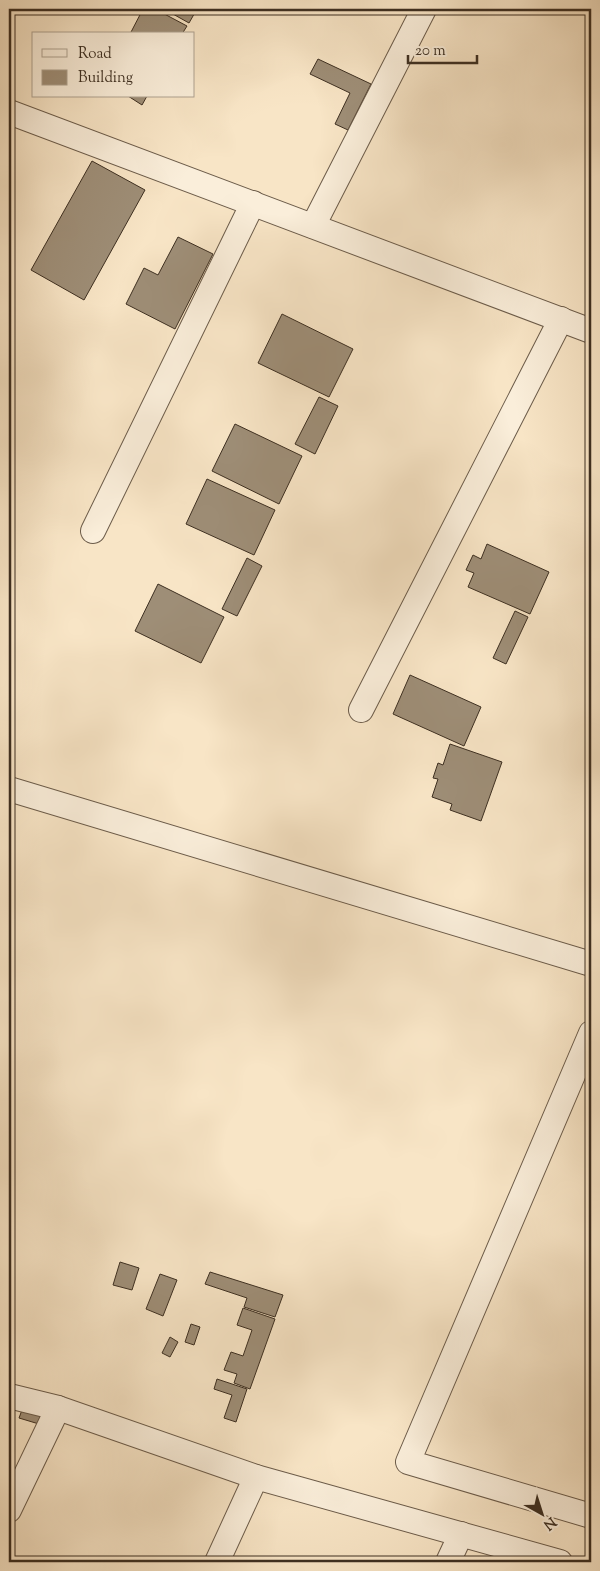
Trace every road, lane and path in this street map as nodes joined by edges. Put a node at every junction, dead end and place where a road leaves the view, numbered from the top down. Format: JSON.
{"nodes":[{"id":1,"x":424,"y":9,"type":"edge"},
{"id":2,"x":9,"y":112,"type":"edge"},
{"id":3,"x":253,"y":203,"type":"junction"},
{"id":4,"x":313,"y":226,"type":"junction"},
{"id":5,"x":561,"y":319,"type":"junction"},
{"id":6,"x":591,"y":331,"type":"edge"},
{"id":7,"x":93,"y":531,"type":"dead end"},
{"id":8,"x":360,"y":710,"type":"dead end"},
{"id":9,"x":9,"y":789,"type":"edge"},
{"id":10,"x":591,"y":964,"type":"edge"},
{"id":11,"x":591,"y":1033,"type":"edge"},
{"id":12,"x":9,"y":1396,"type":"edge"},
{"id":13,"x":58,"y":1408,"type":"junction"},
{"id":14,"x":256,"y":1477,"type":"junction"},
{"id":15,"x":9,"y":1510,"type":"edge"},
{"id":16,"x":591,"y":1516,"type":"edge"},
{"id":17,"x":461,"y":1534,"type":"junction"},
{"id":18,"x":217,"y":1562,"type":"edge"},
{"id":19,"x":448,"y":1562,"type":"edge"},
{"id":20,"x":560,"y":1562,"type":"edge"}],
"edges":[{"from":1,"to":4,"type":"street"},
{"from":2,"to":3,"type":"street"},
{"from":3,"to":4,"type":"street"},
{"from":3,"to":7,"type":"street"},
{"from":4,"to":5,"type":"street"},
{"from":5,"to":6,"type":"street"},
{"from":5,"to":8,"type":"street"},
{"from":9,"to":10,"type":"street"},
{"from":11,"to":16,"type":"street"},
{"from":12,"to":13,"type":"street"},
{"from":13,"to":14,"type":"street"},
{"from":13,"to":15,"type":"street"},
{"from":14,"to":17,"type":"street"},
{"from":14,"to":18,"type":"street"},
{"from":17,"to":19,"type":"street"},
{"from":17,"to":20,"type":"street"}]}
